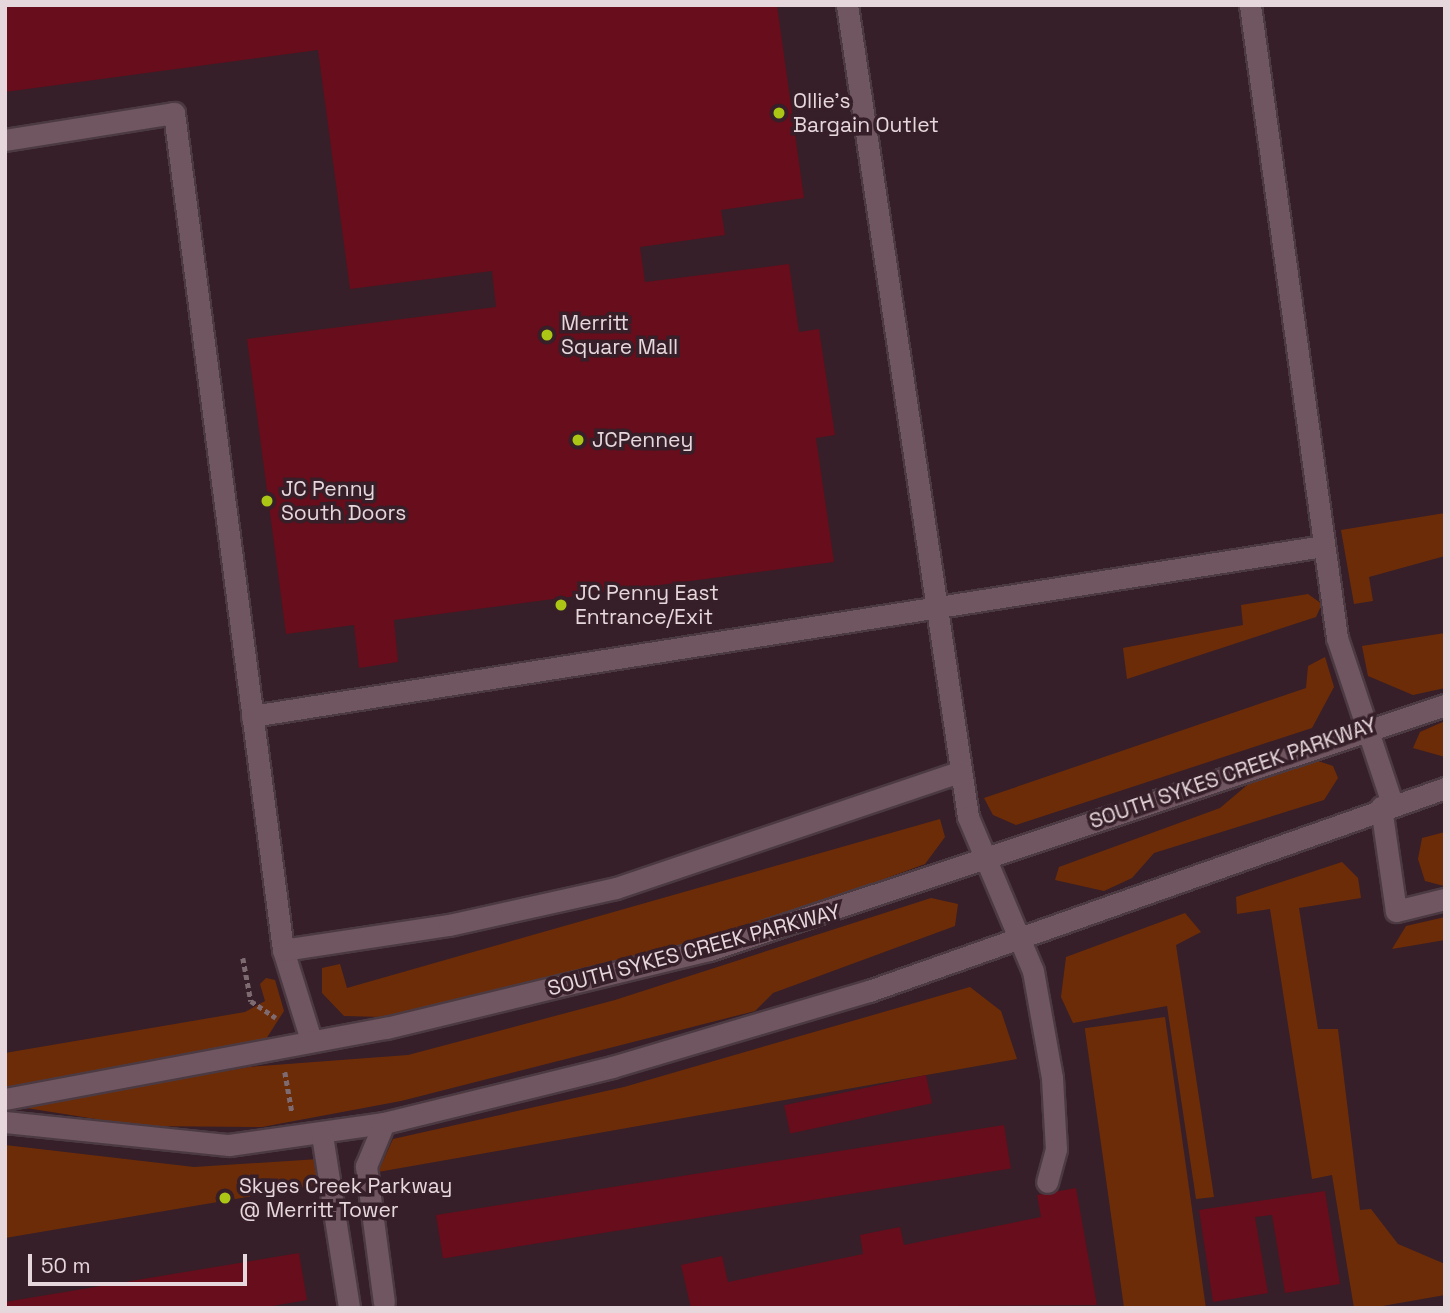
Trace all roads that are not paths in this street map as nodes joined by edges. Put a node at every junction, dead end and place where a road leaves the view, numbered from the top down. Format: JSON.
{"nodes":[{"id":1,"x":847,"y":5,"type":"edge"},
{"id":2,"x":1250,"y":5,"type":"edge"},
{"id":3,"x":5,"y":140,"type":"edge"},
{"id":4,"x":1323,"y":546,"type":"junction"},
{"id":5,"x":938,"y":608,"type":"junction"},
{"id":6,"x":1445,"y":705,"type":"edge"},
{"id":7,"x":252,"y":716,"type":"junction"},
{"id":8,"x":1366,"y":726,"type":"junction"},
{"id":9,"x":961,"y":771,"type":"junction"},
{"id":10,"x":1445,"y":788,"type":"edge"},
{"id":11,"x":1387,"y":805,"type":"junction"},
{"id":12,"x":985,"y":859,"type":"junction"},
{"id":13,"x":1445,"y":899,"type":"edge"},
{"id":14,"x":1017,"y":940,"type":"junction"},
{"id":15,"x":282,"y":950,"type":"junction"},
{"id":16,"x":311,"y":1041,"type":"junction"},
{"id":17,"x":5,"y":1099,"type":"edge"},
{"id":18,"x":5,"y":1122,"type":"edge"},
{"id":19,"x":384,"y":1123,"type":"junction"},
{"id":20,"x":322,"y":1135,"type":"junction"},
{"id":21,"x":1047,"y":1182,"type":"dead end"},
{"id":22,"x":384,"y":1302,"type":"dead end"},
{"id":23,"x":349,"y":1308,"type":"edge"}],
"edges":[{"from":1,"to":5,"type":"street"},
{"from":2,"to":4,"type":"street"},
{"from":3,"to":7,"type":"street"},
{"from":4,"to":5,"type":"street"},
{"from":4,"to":8,"type":"street"},
{"from":5,"to":7,"type":"street"},
{"from":5,"to":9,"type":"street"},
{"from":6,"to":8,"type":"street","name":"SOUTH SYKES CREEK PARKWAY"},
{"from":7,"to":15,"type":"street"},
{"from":8,"to":11,"type":"street"},
{"from":8,"to":12,"type":"street","name":"SOUTH SYKES CREEK PARKWAY"},
{"from":9,"to":12,"type":"street"},
{"from":9,"to":15,"type":"street"},
{"from":10,"to":11,"type":"street"},
{"from":11,"to":13,"type":"street"},
{"from":11,"to":14,"type":"street"},
{"from":12,"to":14,"type":"street"},
{"from":12,"to":16,"type":"street","name":"SOUTH SYKES CREEK PARKWAY"},
{"from":14,"to":19,"type":"street"},
{"from":14,"to":21,"type":"street"},
{"from":15,"to":16,"type":"street"},
{"from":16,"to":17,"type":"street","name":"SOUTH SYKES CREEK PARKWAY"},
{"from":18,"to":20,"type":"street"},
{"from":19,"to":20,"type":"street"},
{"from":19,"to":22,"type":"street"},
{"from":20,"to":23,"type":"street"}]}
